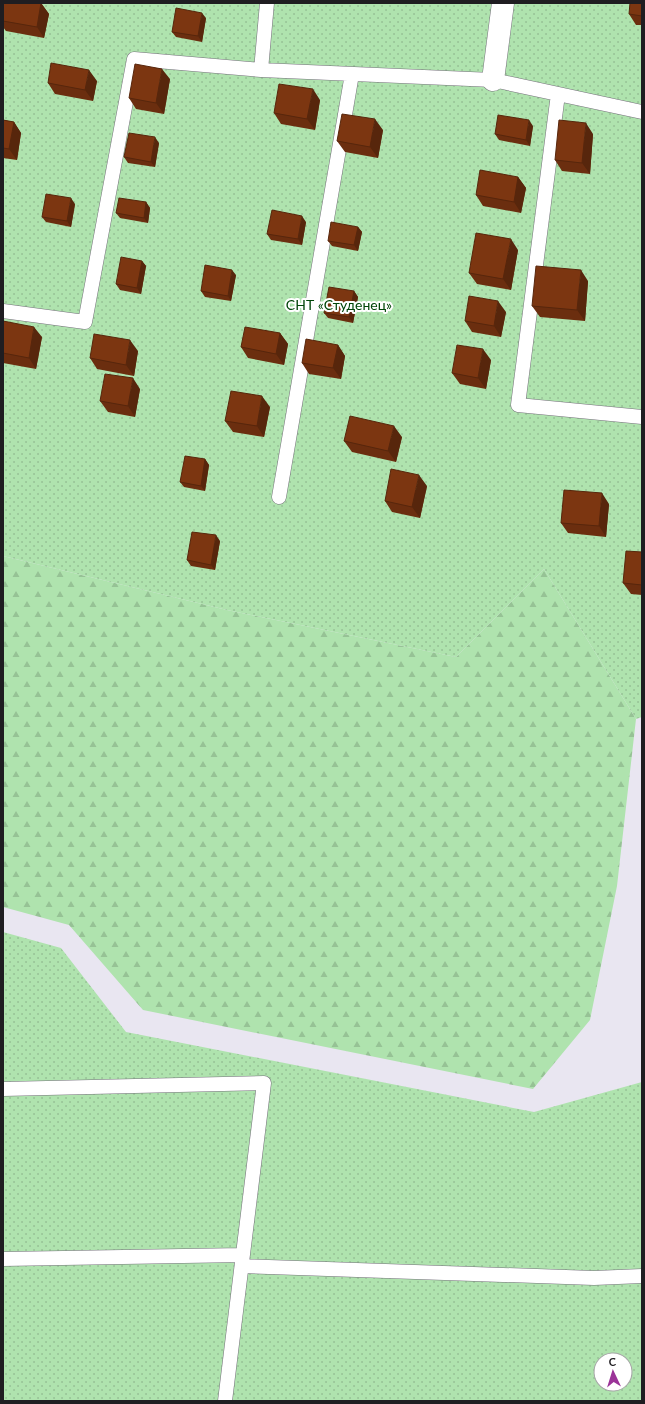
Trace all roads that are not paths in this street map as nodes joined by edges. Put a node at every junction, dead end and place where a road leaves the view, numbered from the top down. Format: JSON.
{"nodes":[{"id":1,"x":267,"y":3,"type":"edge"},
{"id":2,"x":502,"y":3,"type":"edge"},
{"id":3,"x":262,"y":70,"type":"junction"},
{"id":4,"x":352,"y":74,"type":"junction"},
{"id":5,"x":492,"y":80,"type":"junction"},
{"id":6,"x":558,"y":94,"type":"junction"},
{"id":7,"x":642,"y":112,"type":"edge"},
{"id":8,"x":3,"y":312,"type":"edge"},
{"id":9,"x":642,"y":417,"type":"edge"},
{"id":10,"x":279,"y":497,"type":"dead end"},
{"id":11,"x":3,"y":1089,"type":"edge"},
{"id":12,"x":3,"y":1259,"type":"edge"},
{"id":13,"x":242,"y":1260,"type":"junction"},
{"id":14,"x":642,"y":1276,"type":"edge"},
{"id":15,"x":225,"y":1401,"type":"edge"}],
"edges":[{"from":1,"to":3,"type":"lane"},
{"from":2,"to":5,"type":"street"},
{"from":3,"to":4,"type":"lane"},
{"from":3,"to":8,"type":"lane"},
{"from":4,"to":5,"type":"lane"},
{"from":4,"to":10,"type":"lane"},
{"from":5,"to":6,"type":"lane"},
{"from":6,"to":7,"type":"lane"},
{"from":6,"to":9,"type":"lane"},
{"from":11,"to":13,"type":"lane"},
{"from":12,"to":13,"type":"lane"},
{"from":13,"to":14,"type":"lane"},
{"from":13,"to":15,"type":"lane"}]}
